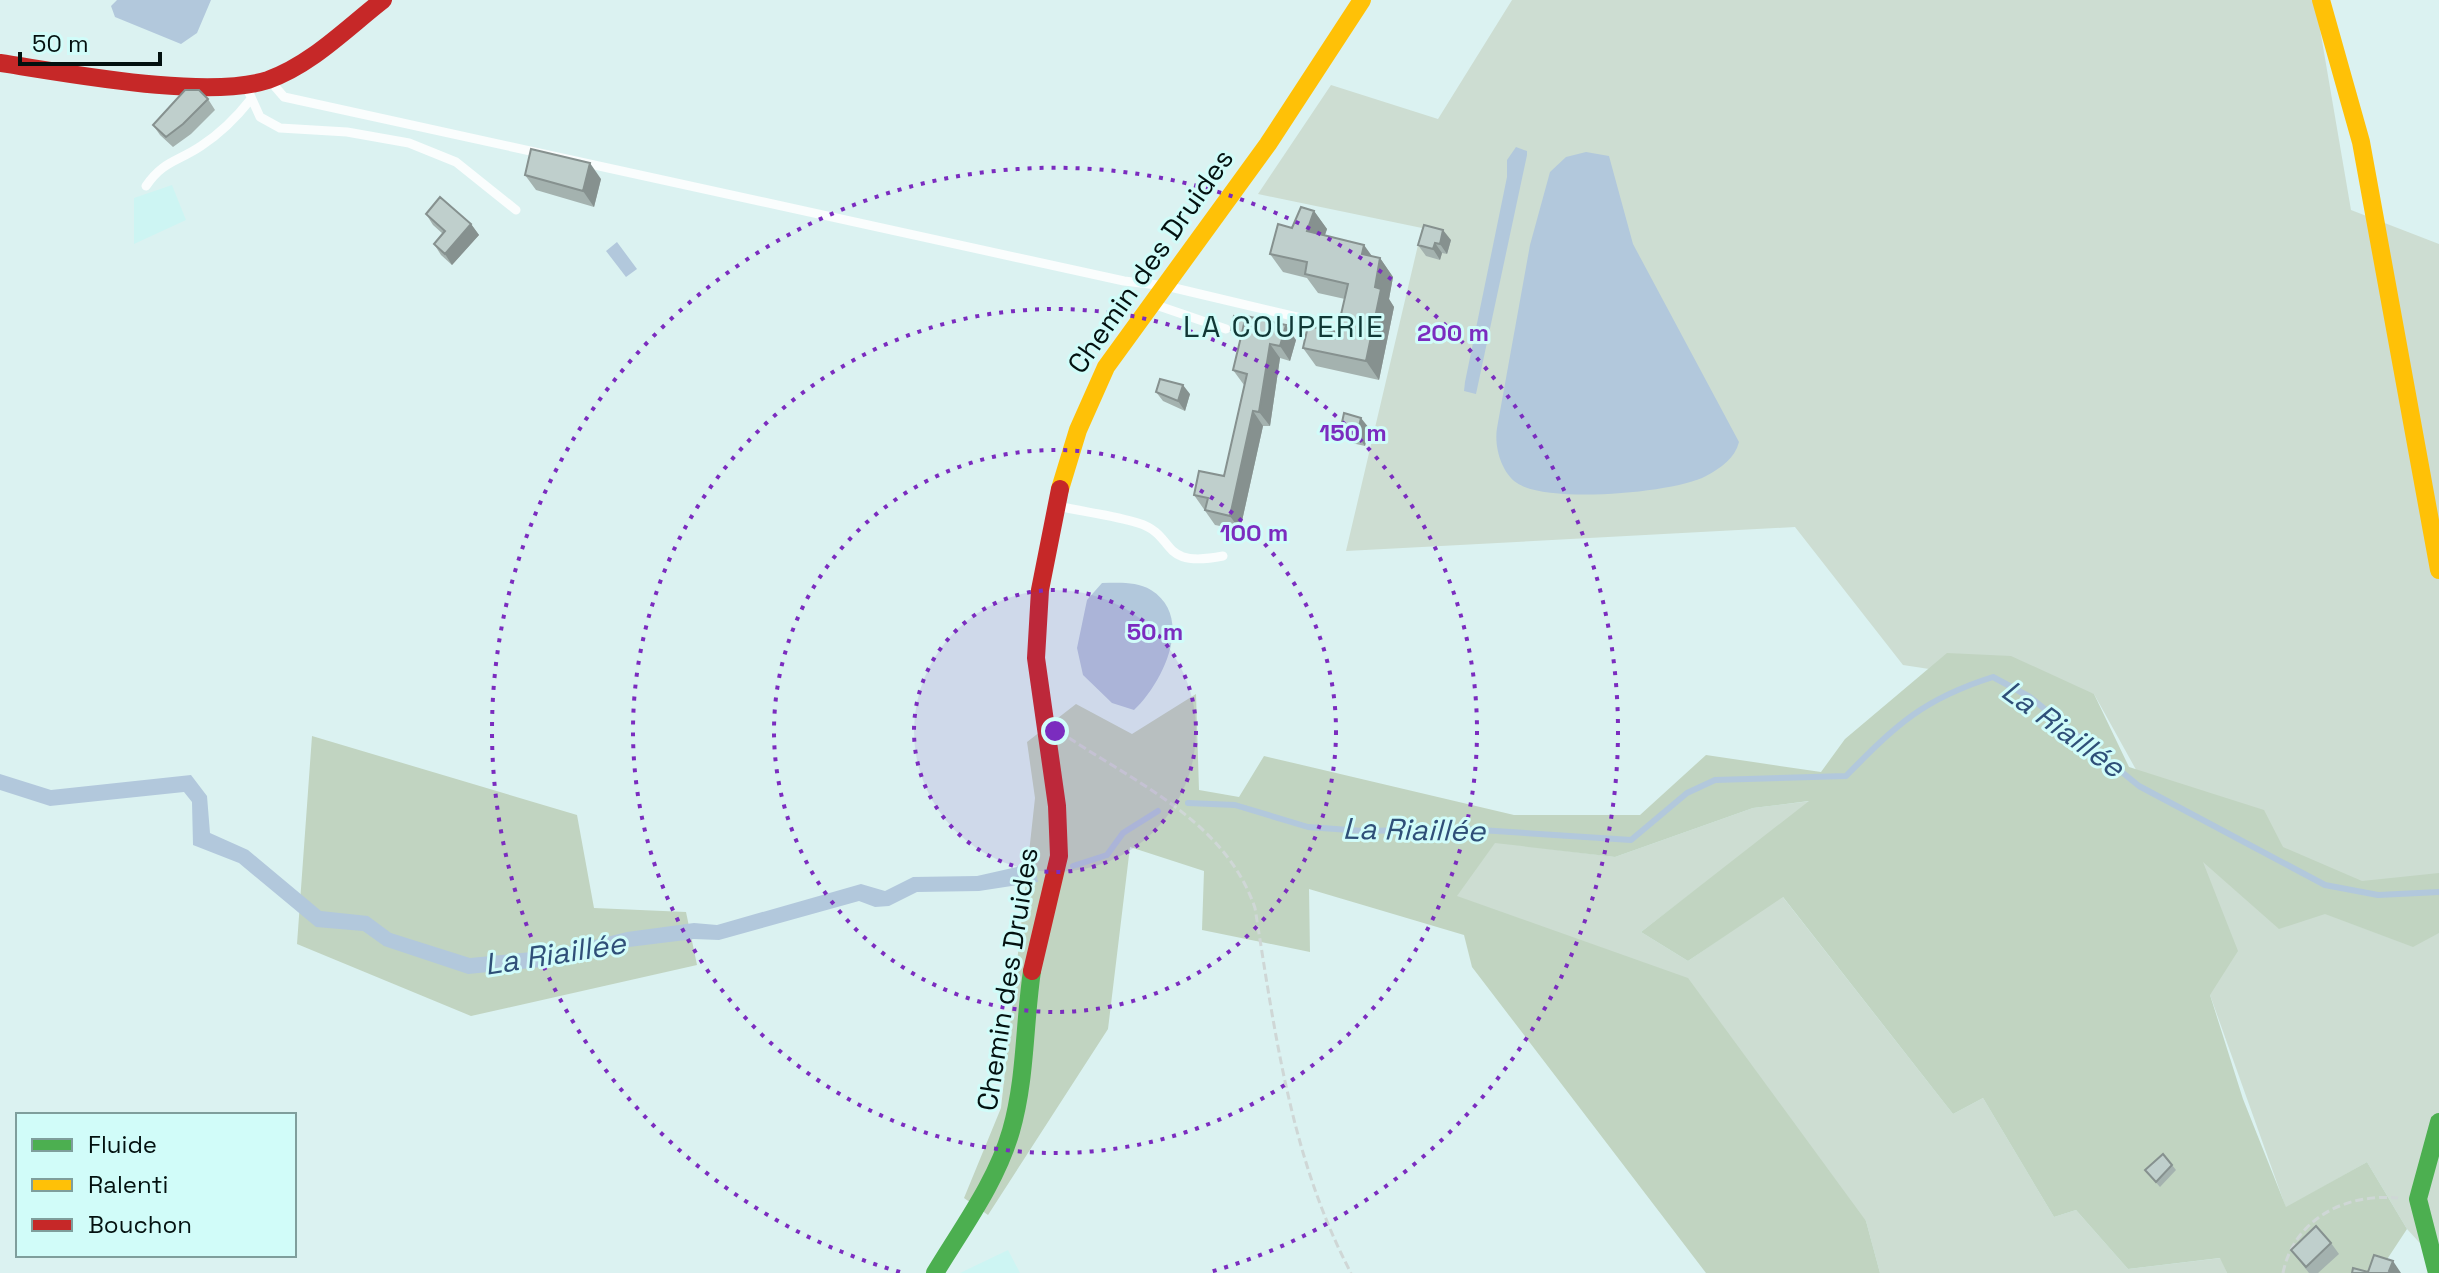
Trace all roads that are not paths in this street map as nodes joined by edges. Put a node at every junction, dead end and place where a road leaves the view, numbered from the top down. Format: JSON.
{"nodes":[{"id":1,"x":383,"y":0,"type":"edge"},
{"id":2,"x":1362,"y":0,"type":"edge"},
{"id":3,"x":2321,"y":0,"type":"edge"},
{"id":4,"x":0,"y":63,"type":"edge"},
{"id":5,"x":269,"y":79,"type":"junction"},
{"id":6,"x":248,"y":92,"type":"junction"},
{"id":7,"x":146,"y":186,"type":"dead end"},
{"id":8,"x":516,"y":210,"type":"dead end"},
{"id":9,"x":1166,"y":286,"type":"junction"},
{"id":10,"x":1153,"y":304,"type":"junction"},
{"id":11,"x":1301,"y":318,"type":"dead end"},
{"id":12,"x":1226,"y":329,"type":"dead end"},
{"id":13,"x":1058,"y":506,"type":"junction"},
{"id":14,"x":1223,"y":556,"type":"dead end"},
{"id":15,"x":2439,"y":570,"type":"edge"},
{"id":16,"x":2439,"y":1122,"type":"edge"},
{"id":17,"x":935,"y":1273,"type":"edge"},
{"id":18,"x":2437,"y":1273,"type":"edge"}],
"edges":[{"from":1,"to":5,"type":"street"},
{"from":2,"to":9,"type":"street","name":"Chemin des Druides"},
{"from":3,"to":15,"type":"street"},
{"from":4,"to":6,"type":"street"},
{"from":5,"to":6,"type":"street"},
{"from":5,"to":9,"type":"lane"},
{"from":6,"to":7,"type":"lane"},
{"from":6,"to":8,"type":"lane"},
{"from":9,"to":10,"type":"street","name":"Chemin des Druides"},
{"from":9,"to":11,"type":"lane"},
{"from":10,"to":12,"type":"lane"},
{"from":10,"to":13,"type":"street","name":"Chemin des Druides"},
{"from":13,"to":14,"type":"lane"},
{"from":13,"to":17,"type":"street","name":"Chemin des Druides"},
{"from":16,"to":18,"type":"street"}]}
